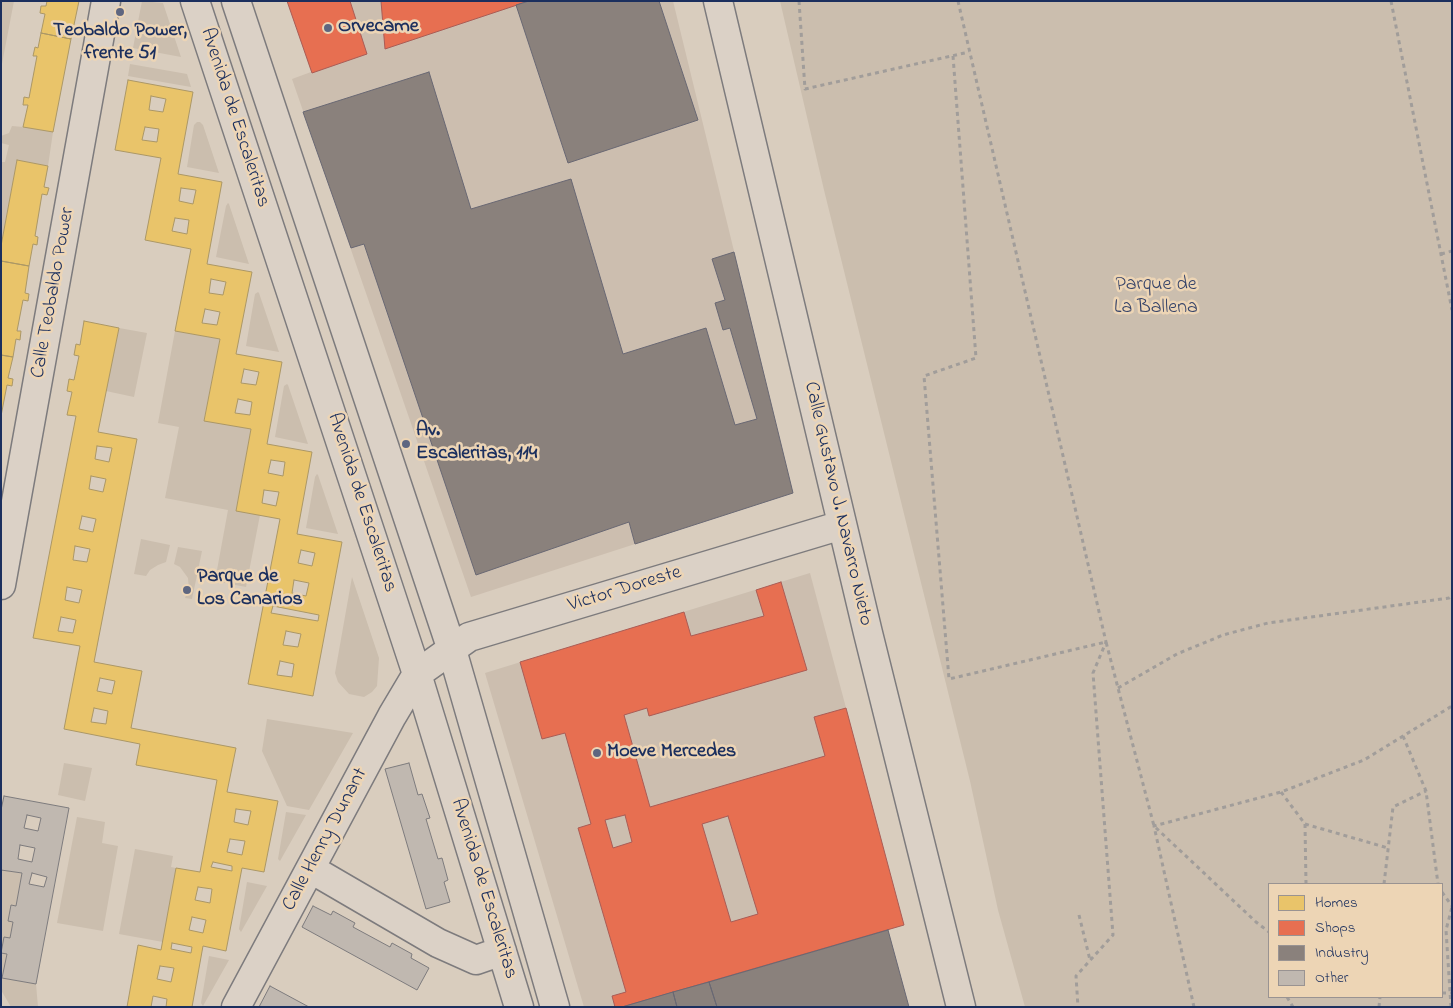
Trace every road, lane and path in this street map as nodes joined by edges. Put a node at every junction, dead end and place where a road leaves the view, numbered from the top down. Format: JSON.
{"nodes":[{"id":1,"x":106,"y":1,"type":"edge"},
{"id":2,"x":195,"y":1,"type":"edge"},
{"id":3,"x":236,"y":1,"type":"edge"},
{"id":4,"x":718,"y":1,"type":"edge"},
{"id":5,"x":799,"y":1,"type":"edge"},
{"id":6,"x":958,"y":1,"type":"edge"},
{"id":7,"x":1391,"y":1,"type":"edge"},
{"id":8,"x":969,"y":52,"type":"junction"},
{"id":9,"x":953,"y":56,"type":"junction"},
{"id":10,"x":1452,"y":251,"type":"edge"},
{"id":11,"x":1441,"y":254,"type":"junction"},
{"id":12,"x":1452,"y":310,"type":"edge"},
{"id":13,"x":842,"y":525,"type":"junction"},
{"id":14,"x":1,"y":585,"type":"edge"},
{"id":15,"x":1452,"y":596,"type":"edge"},
{"id":16,"x":1106,"y":642,"type":"junction"},
{"id":17,"x":452,"y":650,"type":"junction"},
{"id":18,"x":417,"y":674,"type":"junction"},
{"id":19,"x":1118,"y":688,"type":"junction"},
{"id":20,"x":1452,"y":706,"type":"edge"},
{"id":21,"x":1403,"y":736,"type":"junction"},
{"id":22,"x":1426,"y":791,"type":"junction"},
{"id":23,"x":1281,"y":792,"type":"junction"},
{"id":24,"x":1305,"y":824,"type":"junction"},
{"id":25,"x":1154,"y":826,"type":"junction"},
{"id":26,"x":1388,"y":848,"type":"junction"},
{"id":27,"x":311,"y":869,"type":"junction"},
{"id":28,"x":1306,"y":883,"type":"edge"},
{"id":29,"x":1384,"y":883,"type":"edge"},
{"id":30,"x":1438,"y":883,"type":"edge"},
{"id":31,"x":1443,"y":893,"type":"edge"},
{"id":32,"x":1452,"y":906,"type":"edge"},
{"id":33,"x":1079,"y":915,"type":"dead end"},
{"id":34,"x":1268,"y":931,"type":"edge"},
{"id":35,"x":502,"y":951,"type":"junction"},
{"id":36,"x":1090,"y":960,"type":"junction"},
{"id":37,"x":1450,"y":993,"type":"edge"},
{"id":38,"x":236,"y":1007,"type":"edge"},
{"id":39,"x":519,"y":1007,"type":"edge"},
{"id":40,"x":556,"y":1007,"type":"edge"},
{"id":41,"x":961,"y":1007,"type":"edge"},
{"id":42,"x":1078,"y":1007,"type":"edge"},
{"id":43,"x":1194,"y":1007,"type":"edge"},
{"id":44,"x":1451,"y":1007,"type":"edge"}],
"edges":[{"from":1,"to":14,"type":"street","name":"Calle Teobaldo Power"},
{"from":2,"to":18,"type":"street","name":"Avenida de Escaleritas"},
{"from":3,"to":17,"type":"street","name":"Avenida de Escaleritas"},
{"from":4,"to":13,"type":"street","name":"Calle Gustavo J. Navarro Nieto"},
{"from":5,"to":9,"type":"path"},
{"from":6,"to":8,"type":"path"},
{"from":7,"to":11,"type":"path"},
{"from":8,"to":9,"type":"path"},
{"from":8,"to":16,"type":"path"},
{"from":9,"to":16,"type":"path"},
{"from":10,"to":11,"type":"path"},
{"from":11,"to":12,"type":"path"},
{"from":13,"to":17,"type":"street","name":"Victor Doreste"},
{"from":13,"to":41,"type":"street","name":"Calle Gustavo J. Navarro Nieto"},
{"from":15,"to":19,"type":"path"},
{"from":16,"to":19,"type":"path"},
{"from":16,"to":36,"type":"path"},
{"from":17,"to":18,"type":"street","name":"Victor Doreste"},
{"from":17,"to":40,"type":"street","name":"Avenida de Escaleritas"},
{"from":18,"to":27,"type":"street","name":"Calle Henry Dunant"},
{"from":18,"to":35,"type":"street","name":"Avenida de Escaleritas"},
{"from":19,"to":25,"type":"path"},
{"from":20,"to":21,"type":"path"},
{"from":21,"to":22,"type":"path"},
{"from":21,"to":23,"type":"path"},
{"from":22,"to":26,"type":"path"},
{"from":22,"to":30,"type":"path"},
{"from":23,"to":24,"type":"path"},
{"from":23,"to":25,"type":"path"},
{"from":24,"to":26,"type":"path"},
{"from":24,"to":28,"type":"path"},
{"from":25,"to":34,"type":"path"},
{"from":25,"to":43,"type":"path"},
{"from":26,"to":29,"type":"path"},
{"from":27,"to":35,"type":"street"},
{"from":27,"to":38,"type":"street","name":"Calle Henry Dunant"},
{"from":31,"to":32,"type":"path"},
{"from":32,"to":37,"type":"path"},
{"from":33,"to":36,"type":"path"},
{"from":35,"to":39,"type":"street","name":"Avenida de Escaleritas"},
{"from":36,"to":42,"type":"path"},
{"from":37,"to":44,"type":"path"}]}
